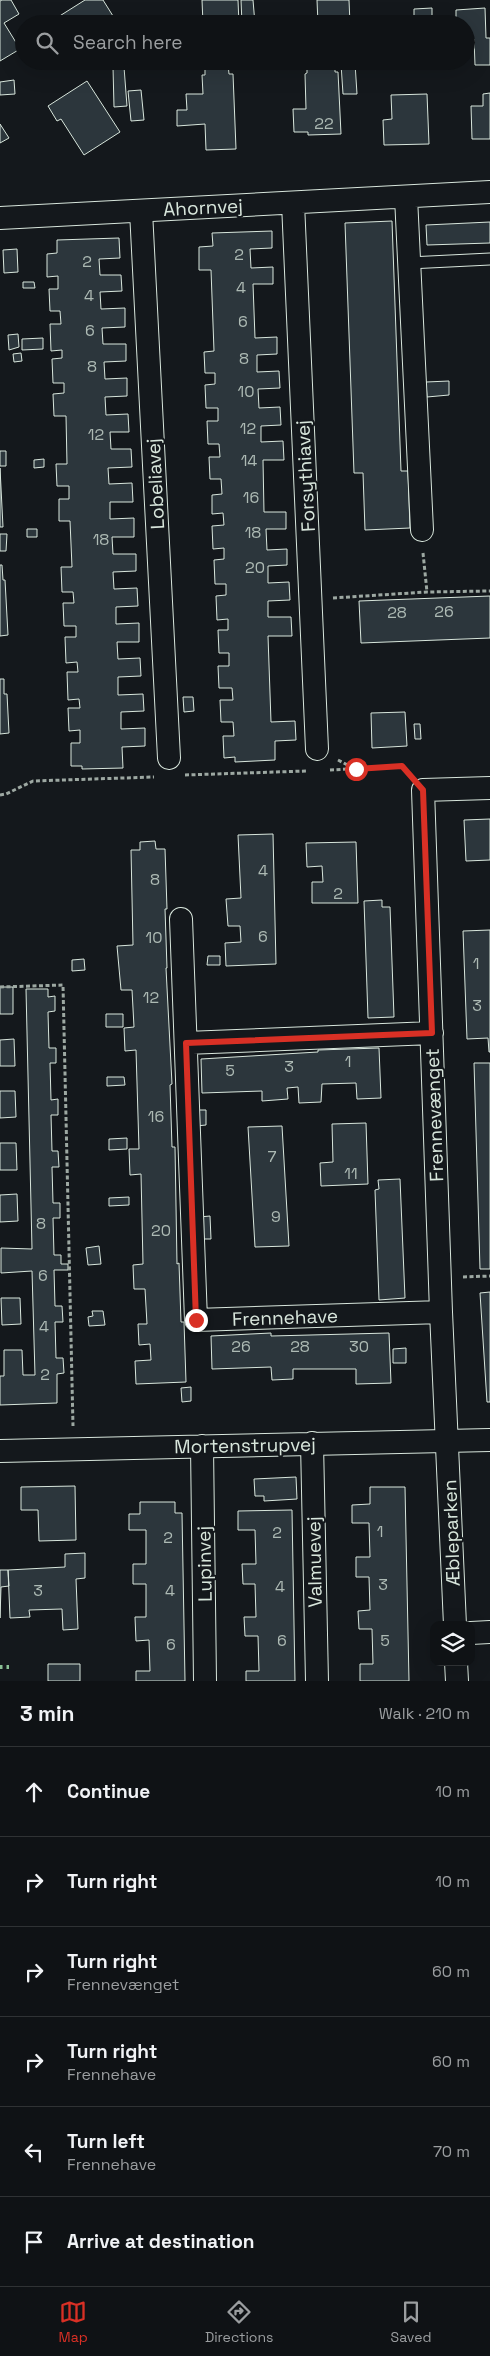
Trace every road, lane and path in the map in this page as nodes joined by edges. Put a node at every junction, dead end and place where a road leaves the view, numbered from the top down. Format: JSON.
{"nodes":[{"id":1,"x":490,"y":192,"type":"edge"},
{"id":2,"x":406,"y":197,"type":"junction"},
{"id":3,"x":293,"y":203,"type":"junction"},
{"id":4,"x":141,"y":211,"type":"junction"},
{"id":5,"x":0,"y":218,"type":"edge"},
{"id":6,"x":490,"y":259,"type":"edge"},
{"id":7,"x":409,"y":263,"type":"junction"},
{"id":8,"x":422,"y":530,"type":"joint"},
{"id":9,"x":490,"y":591,"type":"edge"},
{"id":10,"x":427,"y":592,"type":"junction"},
{"id":11,"x":311,"y":603,"type":"junction"},
{"id":12,"x":317,"y":760,"type":"joint"},
{"id":13,"x":168,"y":770,"type":"junction"},
{"id":14,"x":326,"y":770,"type":"dead end"},
{"id":15,"x":490,"y":788,"type":"edge"},
{"id":16,"x":423,"y":790,"type":"junction"},
{"id":17,"x":0,"y":795,"type":"edge"},
{"id":18,"x":181,"y":919,"type":"dead end"},
{"id":19,"x":0,"y":987,"type":"edge"},
{"id":20,"x":432,"y":1033,"type":"junction"},
{"id":21,"x":186,"y":1043,"type":"junction"},
{"id":22,"x":441,"y":1312,"type":"junction"},
{"id":23,"x":447,"y":1440,"type":"junction"},
{"id":24,"x":490,"y":1440,"type":"edge"},
{"id":25,"x":312,"y":1444,"type":"junction"},
{"id":26,"x":202,"y":1446,"type":"junction"},
{"id":27,"x":74,"y":1449,"type":"junction"},
{"id":28,"x":0,"y":1451,"type":"edge"},
{"id":29,"x":454,"y":1621,"type":"edge"},
{"id":30,"x":490,"y":1632,"type":"edge"},
{"id":31,"x":475,"y":1633,"type":"edge"},
{"id":32,"x":456,"y":1666,"type":"edge"},
{"id":33,"x":206,"y":1681,"type":"edge"},
{"id":34,"x":317,"y":1681,"type":"edge"},
{"id":35,"x":457,"y":1681,"type":"edge"}],
"edges":[{"from":1,"to":2,"type":"street","name":"Ahornvej"},
{"from":2,"to":3,"type":"street","name":"Ahornvej"},
{"from":2,"to":7,"type":"street"},
{"from":3,"to":4,"type":"street","name":"Ahornvej"},
{"from":3,"to":11,"type":"street","name":"Forsythiavej"},
{"from":4,"to":5,"type":"street","name":"Ahornvej"},
{"from":4,"to":13,"type":"street","name":"Lobeliavej"},
{"from":6,"to":7,"type":"lane"},
{"from":7,"to":8,"type":"street"},
{"from":8,"to":10,"type":"path"},
{"from":9,"to":10,"type":"path"},
{"from":10,"to":11,"type":"path"},
{"from":11,"to":12,"type":"street","name":"Forsythiavej"},
{"from":12,"to":13,"type":"path"},
{"from":13,"to":17,"type":"path"},
{"from":14,"to":16,"type":"path"},
{"from":15,"to":16,"type":"street"},
{"from":16,"to":20,"type":"street","name":"Frennevænget"},
{"from":18,"to":21,"type":"street","name":"Frennehave"},
{"from":19,"to":27,"type":"path"},
{"from":20,"to":21,"type":"street"},
{"from":20,"to":22,"type":"street","name":"Frennevænget"},
{"from":21,"to":22,"type":"street","name":"Frennehave"},
{"from":22,"to":23,"type":"street","name":"Frennevænget"},
{"from":23,"to":24,"type":"street","name":"Mortenstrupvej"},
{"from":23,"to":25,"type":"street","name":"Mortenstrupvej"},
{"from":23,"to":29,"type":"street","name":"Æbleparken"},
{"from":25,"to":26,"type":"street","name":"Mortenstrupvej"},
{"from":25,"to":34,"type":"street","name":"Valmuevej"},
{"from":26,"to":27,"type":"street","name":"Mortenstrupvej"},
{"from":26,"to":33,"type":"street","name":"Lupinvej"},
{"from":27,"to":28,"type":"street","name":"Mortenstrupvej"},
{"from":30,"to":31,"type":"street"},
{"from":32,"to":35,"type":"street"}]}
